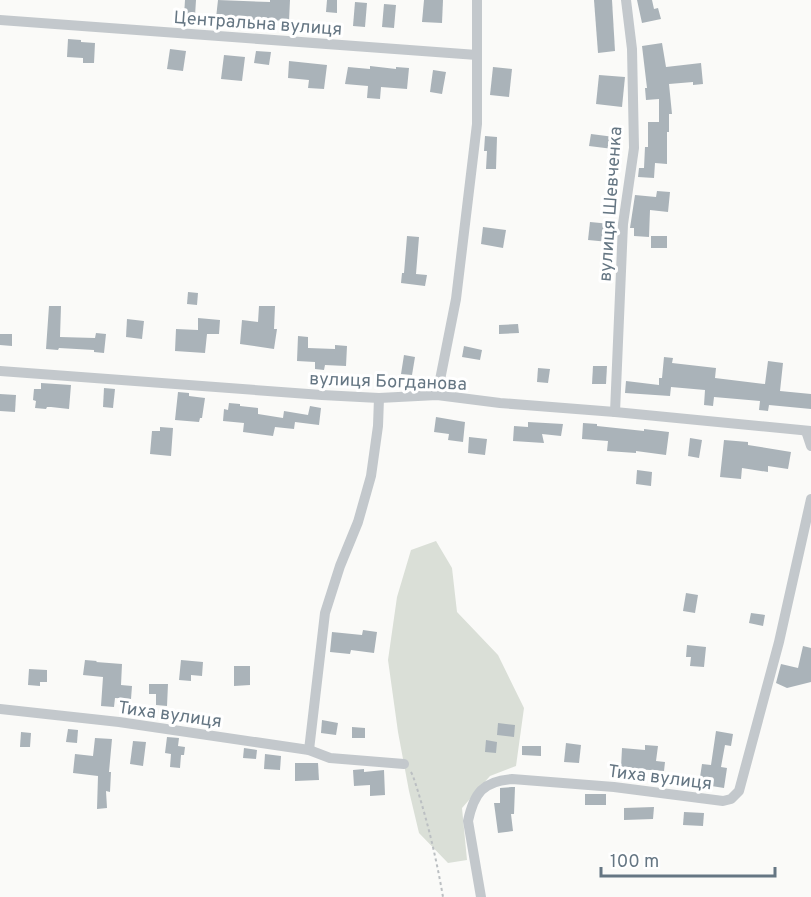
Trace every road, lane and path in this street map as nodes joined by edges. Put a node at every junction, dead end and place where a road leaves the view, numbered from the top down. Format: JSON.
{"nodes":[{"id":1,"x":477,"y":0,"type":"edge"},
{"id":2,"x":626,"y":0,"type":"edge"},
{"id":3,"x":0,"y":20,"type":"edge"},
{"id":4,"x":477,"y":55,"type":"junction"},
{"id":5,"x":0,"y":371,"type":"edge"},
{"id":6,"x":437,"y":395,"type":"junction"},
{"id":7,"x":379,"y":398,"type":"junction"},
{"id":8,"x":615,"y":412,"type":"junction"},
{"id":9,"x":808,"y":431,"type":"edge"},
{"id":10,"x":811,"y":446,"type":"edge"},
{"id":11,"x":811,"y":499,"type":"edge"},
{"id":12,"x":0,"y":709,"type":"edge"},
{"id":13,"x":309,"y":750,"type":"junction"},
{"id":14,"x":404,"y":764,"type":"joint"},
{"id":15,"x":443,"y":897,"type":"edge"},
{"id":16,"x":481,"y":897,"type":"edge"}],
"edges":[{"from":1,"to":4,"type":"street"},
{"from":2,"to":8,"type":"street","name":"вулиця Шевченка"},
{"from":3,"to":4,"type":"street","name":"Центральна вулиця"},
{"from":4,"to":6,"type":"street"},
{"from":5,"to":7,"type":"street","name":"вулиця Богданова"},
{"from":6,"to":7,"type":"street","name":"вулиця Богданова"},
{"from":6,"to":8,"type":"street","name":"вулиця Богданова"},
{"from":7,"to":13,"type":"street"},
{"from":8,"to":9,"type":"street","name":"вулиця Богданова"},
{"from":9,"to":10,"type":"street"},
{"from":11,"to":16,"type":"street","name":"Тиха вулиця"},
{"from":12,"to":13,"type":"street","name":"Тиха вулиця"},
{"from":13,"to":14,"type":"street","name":"Тиха вулиця"},
{"from":14,"to":15,"type":"path"}]}
